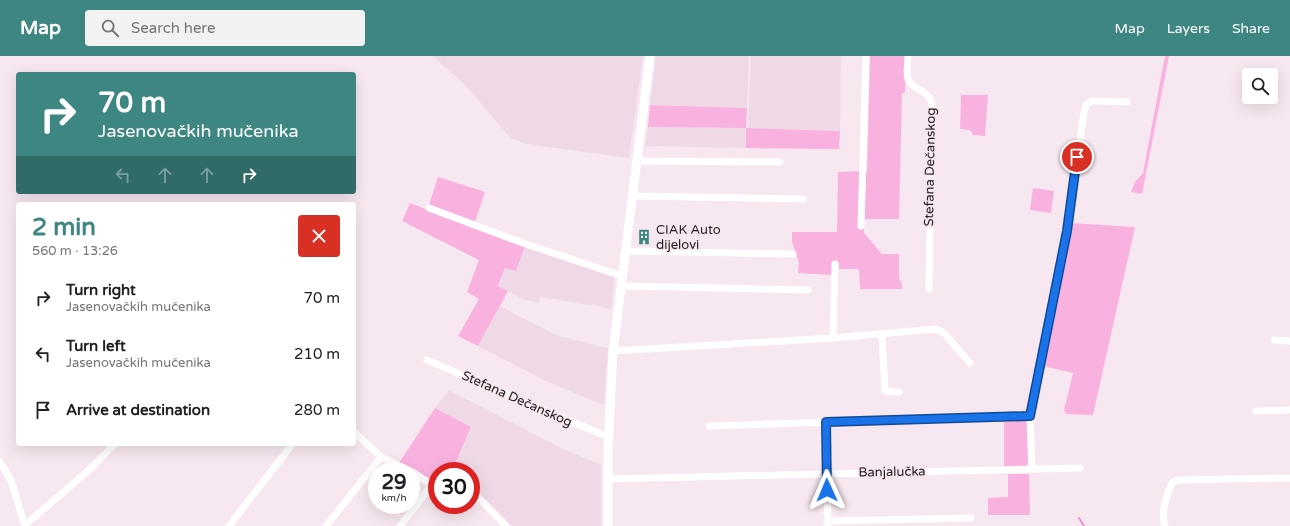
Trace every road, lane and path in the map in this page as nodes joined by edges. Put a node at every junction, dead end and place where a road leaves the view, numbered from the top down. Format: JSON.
{"nodes":[{"id":1,"x":650,"y":56,"type":"edge"},
{"id":2,"x":866,"y":56,"type":"edge"},
{"id":3,"x":908,"y":56,"type":"edge"},
{"id":4,"x":1127,"y":102,"type":"dead end"},
{"id":5,"x":637,"y":161,"type":"junction"},
{"id":6,"x":780,"y":162,"type":"dead end"},
{"id":7,"x":633,"y":196,"type":"junction"},
{"id":8,"x":803,"y":199,"type":"dead end"},
{"id":9,"x":429,"y":208,"type":"dead end"},
{"id":10,"x":861,"y":226,"type":"dead end"},
{"id":11,"x":625,"y":252,"type":"junction"},
{"id":12,"x":792,"y":254,"type":"dead end"},
{"id":13,"x":835,"y":264,"type":"dead end"},
{"id":14,"x":622,"y":276,"type":"junction"},
{"id":15,"x":621,"y":286,"type":"junction"},
{"id":16,"x":929,"y":288,"type":"dead end"},
{"id":17,"x":808,"y":290,"type":"dead end"},
{"id":18,"x":882,"y":334,"type":"junction"},
{"id":19,"x":833,"y":338,"type":"junction"},
{"id":20,"x":1274,"y":340,"type":"dead end"},
{"id":21,"x":1290,"y":341,"type":"edge"},
{"id":22,"x":613,"y":351,"type":"junction"},
{"id":23,"x":426,"y":360,"type":"dead end"},
{"id":24,"x":970,"y":363,"type":"dead end"},
{"id":25,"x":899,"y":392,"type":"dead end"},
{"id":26,"x":1290,"y":410,"type":"edge"},
{"id":27,"x":1256,"y":411,"type":"dead end"},
{"id":28,"x":1030,"y":416,"type":"junction"},
{"id":29,"x":826,"y":422,"type":"junction"},
{"id":30,"x":709,"y":426,"type":"dead end"},
{"id":31,"x":356,"y":434,"type":"edge"},
{"id":32,"x":608,"y":437,"type":"junction"},
{"id":33,"x":113,"y":446,"type":"edge"},
{"id":34,"x":291,"y":446,"type":"edge"},
{"id":35,"x":381,"y":457,"type":"junction"},
{"id":36,"x":0,"y":462,"type":"edge"},
{"id":37,"x":391,"y":462,"type":"edge"},
{"id":38,"x":1080,"y":468,"type":"dead end"},
{"id":39,"x":1032,"y":469,"type":"junction"},
{"id":40,"x":826,"y":474,"type":"junction"},
{"id":41,"x":1290,"y":478,"type":"edge"},
{"id":42,"x":607,"y":479,"type":"junction"},
{"id":43,"x":428,"y":494,"type":"edge"},
{"id":44,"x":480,"y":499,"type":"edge"},
{"id":45,"x":971,"y":518,"type":"dead end"},
{"id":46,"x":828,"y":523,"type":"edge"},
{"id":47,"x":25,"y":525,"type":"edge"},
{"id":48,"x":230,"y":526,"type":"edge"},
{"id":49,"x":326,"y":526,"type":"edge"},
{"id":50,"x":400,"y":526,"type":"edge"},
{"id":51,"x":506,"y":526,"type":"edge"},
{"id":52,"x":608,"y":526,"type":"edge"},
{"id":53,"x":1165,"y":526,"type":"edge"}],
"edges":[{"from":1,"to":5,"type":"main road"},
{"from":2,"to":10,"type":"street"},
{"from":3,"to":16,"type":"street","name":"Stefana Dečanskog"},
{"from":4,"to":28,"type":"street"},
{"from":5,"to":6,"type":"street"},
{"from":5,"to":7,"type":"main road"},
{"from":7,"to":8,"type":"street"},
{"from":7,"to":11,"type":"main road"},
{"from":9,"to":14,"type":"street"},
{"from":11,"to":12,"type":"street"},
{"from":11,"to":14,"type":"main road"},
{"from":13,"to":19,"type":"street"},
{"from":14,"to":15,"type":"main road"},
{"from":15,"to":17,"type":"street"},
{"from":15,"to":22,"type":"main road"},
{"from":18,"to":19,"type":"street"},
{"from":18,"to":24,"type":"street"},
{"from":18,"to":25,"type":"street"},
{"from":19,"to":22,"type":"street"},
{"from":20,"to":21,"type":"street"},
{"from":22,"to":32,"type":"main road"},
{"from":23,"to":32,"type":"street","name":"Stefana Dečanskog"},
{"from":26,"to":27,"type":"street"},
{"from":28,"to":29,"type":"street"},
{"from":28,"to":39,"type":"street"},
{"from":29,"to":30,"type":"street"},
{"from":29,"to":40,"type":"street"},
{"from":31,"to":35,"type":"street"},
{"from":32,"to":42,"type":"main road"},
{"from":33,"to":47,"type":"street"},
{"from":34,"to":48,"type":"street"},
{"from":35,"to":37,"type":"street"},
{"from":35,"to":49,"type":"street"},
{"from":36,"to":47,"type":"street"},
{"from":38,"to":39,"type":"street","name":"Banjalučka"},
{"from":39,"to":40,"type":"street","name":"Banjalučka"},
{"from":40,"to":42,"type":"street","name":"Banjalučka"},
{"from":40,"to":46,"type":"street"},
{"from":41,"to":53,"type":"street"},
{"from":42,"to":52,"type":"main road"},
{"from":43,"to":50,"type":"street"},
{"from":44,"to":51,"type":"street"},
{"from":45,"to":46,"type":"street"}]}
